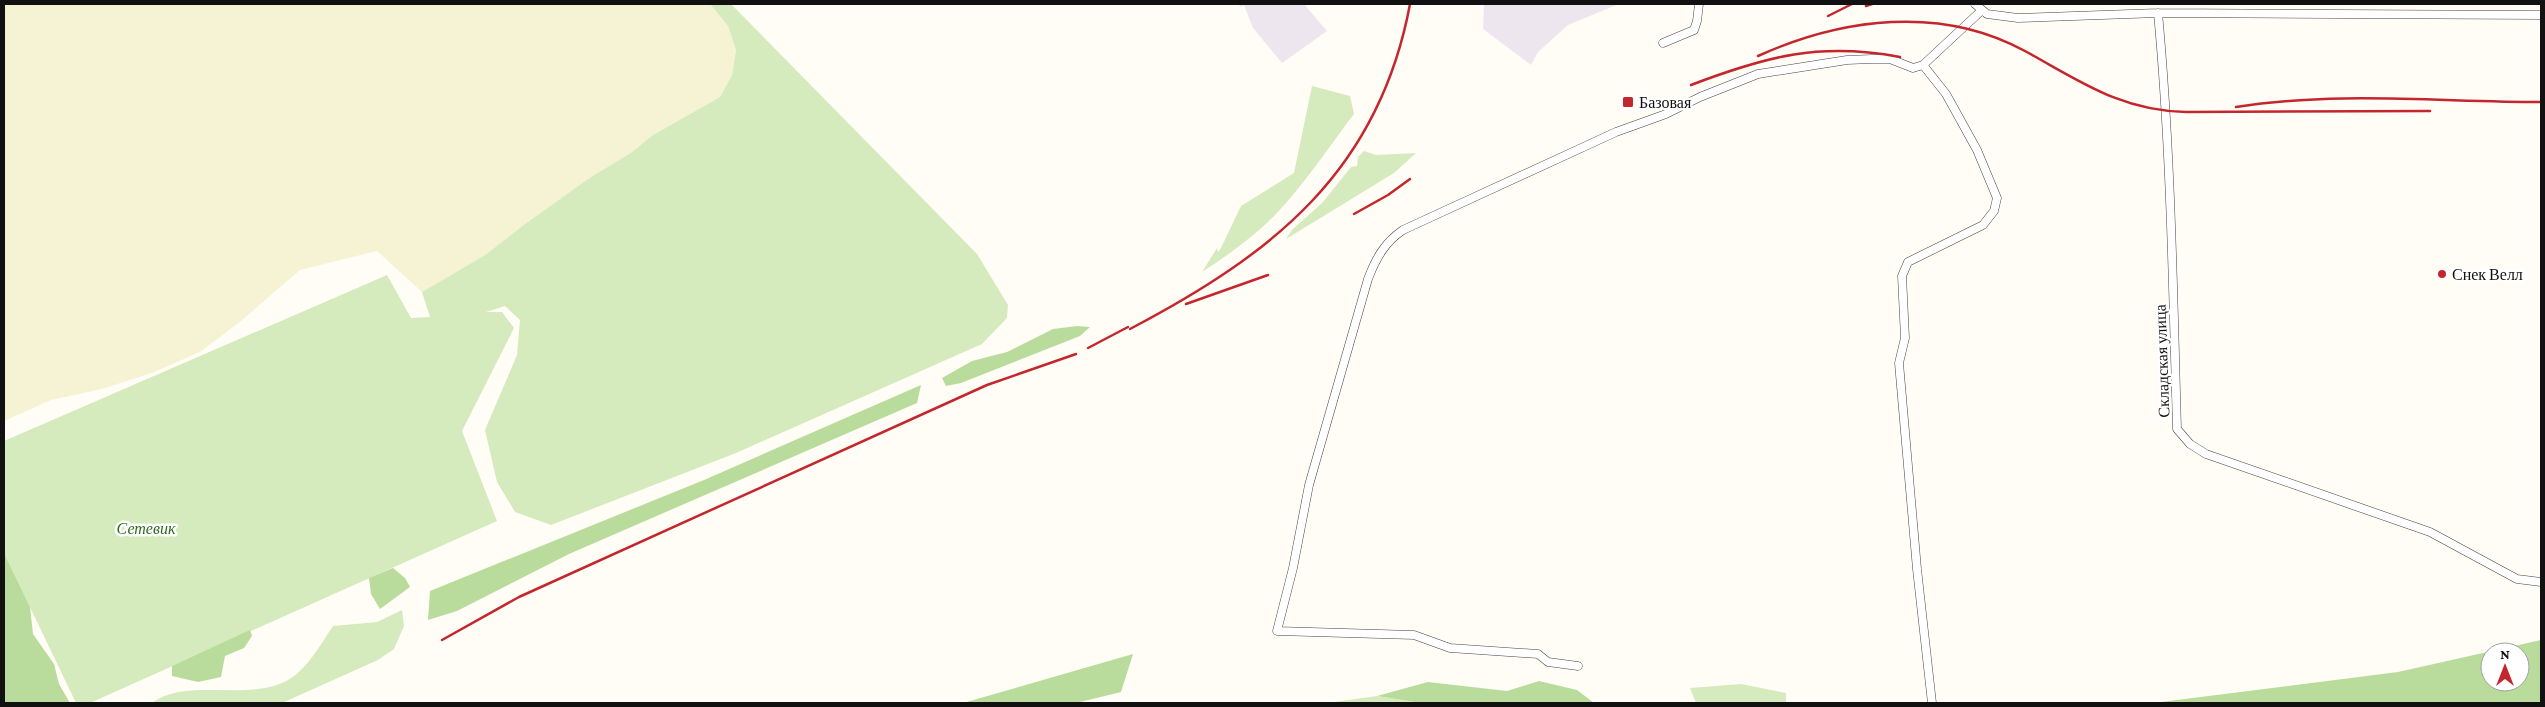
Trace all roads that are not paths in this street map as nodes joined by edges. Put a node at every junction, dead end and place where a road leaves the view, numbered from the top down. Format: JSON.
{"nodes":[{"id":1,"x":1699,"y":4,"type":"edge"},
{"id":2,"x":1975,"y":4,"type":"edge"},
{"id":3,"x":1981,"y":11,"type":"junction"},
{"id":4,"x":2158,"y":13,"type":"junction"},
{"id":5,"x":2541,"y":15,"type":"edge"},
{"id":6,"x":1663,"y":42,"type":"dead end"},
{"id":7,"x":1922,"y":65,"type":"junction"},
{"id":8,"x":2541,"y":582,"type":"edge"},
{"id":9,"x":1578,"y":666,"type":"dead end"},
{"id":10,"x":1932,"y":703,"type":"edge"}],
"edges":[{"from":1,"to":6,"type":"street"},
{"from":2,"to":3,"type":"street"},
{"from":3,"to":4,"type":"street"},
{"from":3,"to":7,"type":"street"},
{"from":4,"to":5,"type":"street"},
{"from":4,"to":8,"type":"street","name":"Складская улица"},
{"from":7,"to":9,"type":"street"},
{"from":7,"to":10,"type":"street"}]}
